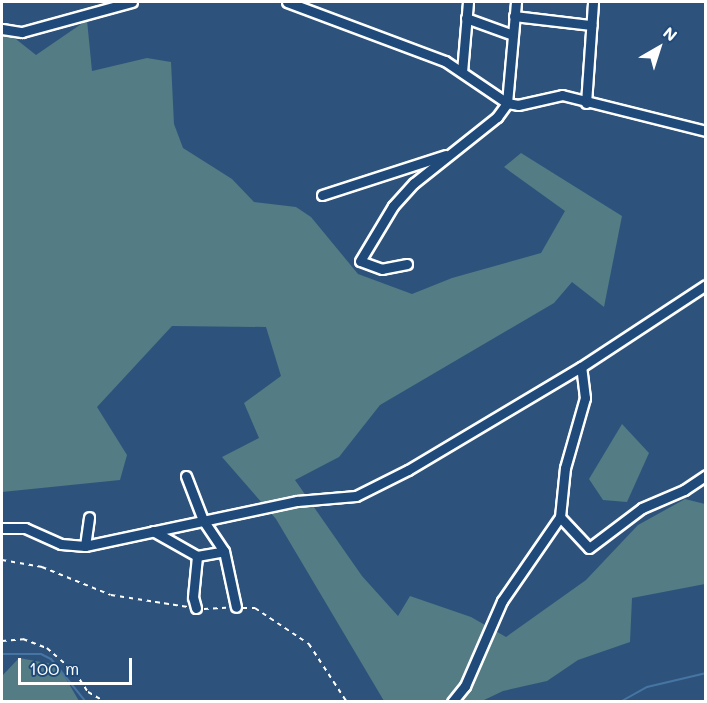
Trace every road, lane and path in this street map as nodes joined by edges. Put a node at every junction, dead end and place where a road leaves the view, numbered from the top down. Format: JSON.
{"nodes":[{"id":1,"x":132,"y":2,"type":"edge"},
{"id":2,"x":287,"y":2,"type":"edge"},
{"id":3,"x":468,"y":2,"type":"edge"},
{"id":4,"x":516,"y":2,"type":"edge"},
{"id":5,"x":592,"y":2,"type":"edge"},
{"id":6,"x":514,"y":16,"type":"junction"},
{"id":7,"x":466,"y":18,"type":"junction"},
{"id":8,"x":591,"y":25,"type":"junction"},
{"id":9,"x":2,"y":29,"type":"edge"},
{"id":10,"x":513,"y":35,"type":"junction"},
{"id":11,"x":462,"y":72,"type":"junction"},
{"id":12,"x":507,"y":103,"type":"junction"},
{"id":13,"x":586,"y":103,"type":"junction"},
{"id":14,"x":705,"y":131,"type":"edge"},
{"id":15,"x":452,"y":153,"type":"junction"},
{"id":16,"x":322,"y":195,"type":"dead end"},
{"id":17,"x":407,"y":264,"type":"dead end"},
{"id":18,"x":705,"y":285,"type":"edge"},
{"id":19,"x":581,"y":367,"type":"junction"},
{"id":20,"x":705,"y":475,"type":"edge"},
{"id":21,"x":186,"y":476,"type":"dead end"},
{"id":22,"x":89,"y":517,"type":"dead end"},
{"id":23,"x":560,"y":517,"type":"junction"},
{"id":24,"x":203,"y":520,"type":"junction"},
{"id":25,"x":2,"y":528,"type":"edge"},
{"id":26,"x":153,"y":531,"type":"junction"},
{"id":27,"x":85,"y":546,"type":"junction"},
{"id":28,"x":224,"y":551,"type":"junction"},
{"id":29,"x":197,"y":556,"type":"junction"},
{"id":30,"x":196,"y":608,"type":"dead end"},
{"id":31,"x":236,"y":608,"type":"dead end"},
{"id":32,"x":2,"y":641,"type":"edge"},
{"id":33,"x":105,"y":702,"type":"edge"},
{"id":34,"x":179,"y":702,"type":"edge"},
{"id":35,"x":209,"y":702,"type":"edge"},
{"id":36,"x":452,"y":702,"type":"edge"}],
"edges":[{"from":1,"to":9,"type":"street"},
{"from":2,"to":11,"type":"street"},
{"from":3,"to":7,"type":"street"},
{"from":4,"to":6,"type":"street"},
{"from":5,"to":8,"type":"street"},
{"from":6,"to":8,"type":"street"},
{"from":6,"to":10,"type":"street"},
{"from":7,"to":10,"type":"street"},
{"from":7,"to":11,"type":"street"},
{"from":8,"to":13,"type":"street"},
{"from":10,"to":12,"type":"street"},
{"from":11,"to":12,"type":"street"},
{"from":12,"to":13,"type":"street"},
{"from":12,"to":15,"type":"street"},
{"from":13,"to":14,"type":"street"},
{"from":15,"to":16,"type":"street"},
{"from":15,"to":17,"type":"street"},
{"from":18,"to":19,"type":"street"},
{"from":19,"to":23,"type":"street"},
{"from":19,"to":24,"type":"street"},
{"from":20,"to":23,"type":"street"},
{"from":21,"to":24,"type":"street"},
{"from":22,"to":27,"type":"street"},
{"from":23,"to":36,"type":"street"},
{"from":24,"to":26,"type":"street"},
{"from":24,"to":28,"type":"street"},
{"from":25,"to":27,"type":"street"},
{"from":26,"to":27,"type":"street"},
{"from":26,"to":29,"type":"street"},
{"from":28,"to":29,"type":"street"},
{"from":28,"to":31,"type":"street"},
{"from":29,"to":30,"type":"street"},
{"from":32,"to":33,"type":"path"},
{"from":34,"to":35,"type":"path"}]}
